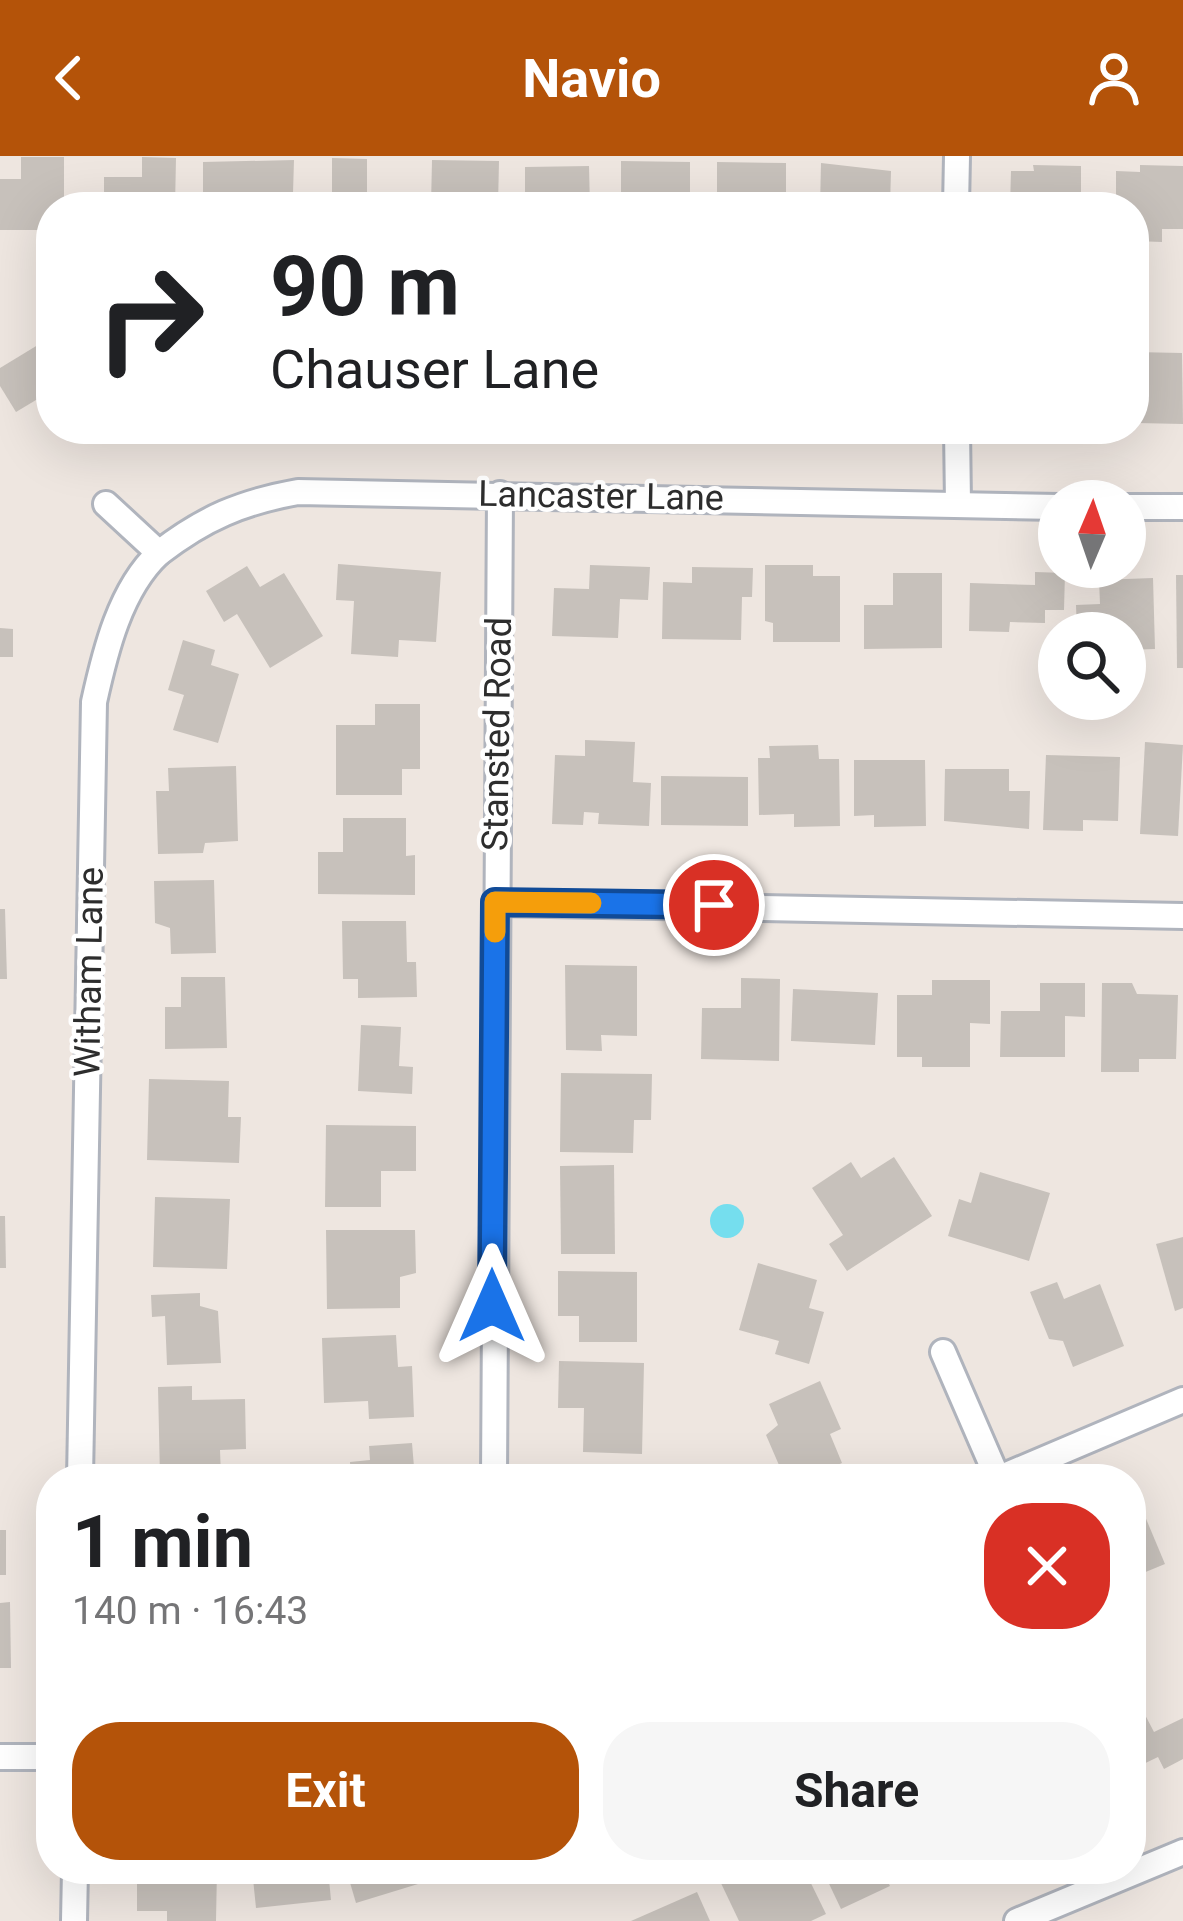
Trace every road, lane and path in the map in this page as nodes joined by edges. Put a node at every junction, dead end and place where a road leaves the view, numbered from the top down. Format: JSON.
{"nodes":[{"id":1,"x":957,"y":156,"type":"edge"},
{"id":2,"x":956,"y":192,"type":"edge"},
{"id":3,"x":957,"y":444,"type":"edge"},
{"id":4,"x":500,"y":494,"type":"junction"},
{"id":5,"x":106,"y":504,"type":"dead end"},
{"id":6,"x":958,"y":504,"type":"junction"},
{"id":7,"x":1038,"y":506,"type":"edge"},
{"id":8,"x":1146,"y":507,"type":"edge"},
{"id":9,"x":1183,"y":507,"type":"edge"},
{"id":10,"x":159,"y":553,"type":"junction"},
{"id":11,"x":495,"y":902,"type":"junction"},
{"id":12,"x":1183,"y":916,"type":"edge"},
{"id":13,"x":943,"y":1352,"type":"dead end"},
{"id":14,"x":1183,"y":1400,"type":"edge"},
{"id":15,"x":80,"y":1464,"type":"edge"},
{"id":16,"x":494,"y":1464,"type":"edge"},
{"id":17,"x":991,"y":1464,"type":"edge"},
{"id":18,"x":1032,"y":1464,"type":"edge"},
{"id":19,"x":0,"y":1757,"type":"edge"},
{"id":20,"x":36,"y":1757,"type":"edge"},
{"id":21,"x":1183,"y":1852,"type":"edge"},
{"id":22,"x":1146,"y":1867,"type":"edge"},
{"id":23,"x":75,"y":1884,"type":"edge"},
{"id":24,"x":1106,"y":1884,"type":"edge"},
{"id":25,"x":74,"y":1921,"type":"edge"},
{"id":26,"x":1017,"y":1921,"type":"edge"}],
"edges":[{"from":1,"to":2,"type":"street"},
{"from":3,"to":6,"type":"street"},
{"from":4,"to":6,"type":"street","name":"Lancaster Lane"},
{"from":4,"to":10,"type":"street","name":"Lancaster Lane"},
{"from":4,"to":11,"type":"street","name":"Stansted Road"},
{"from":5,"to":10,"type":"street"},
{"from":6,"to":7,"type":"street","name":"Lancaster Lane"},
{"from":8,"to":9,"type":"street"},
{"from":10,"to":15,"type":"street","name":"Witham Lane"},
{"from":11,"to":12,"type":"street"},
{"from":11,"to":16,"type":"street","name":"Stansted Road"},
{"from":13,"to":17,"type":"street"},
{"from":14,"to":18,"type":"street"},
{"from":19,"to":20,"type":"street"},
{"from":21,"to":22,"type":"street"},
{"from":23,"to":25,"type":"street"},
{"from":24,"to":26,"type":"street"}]}
